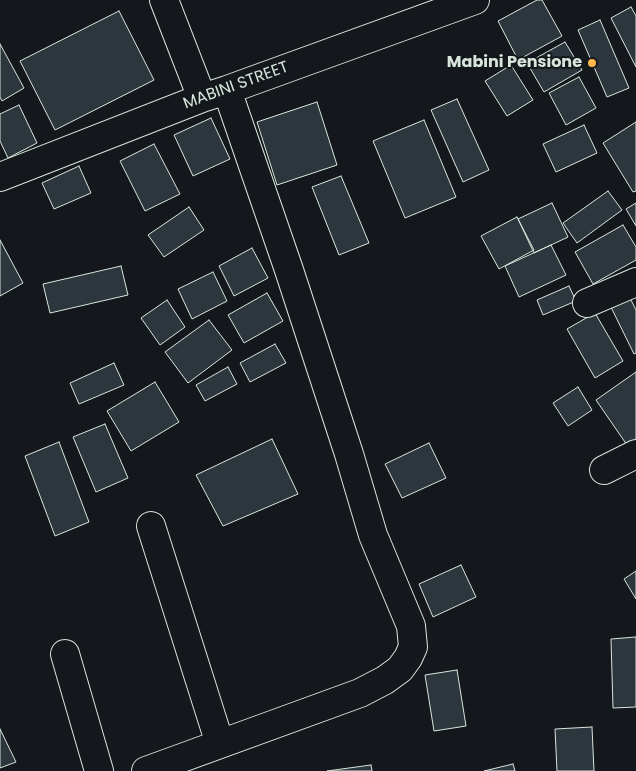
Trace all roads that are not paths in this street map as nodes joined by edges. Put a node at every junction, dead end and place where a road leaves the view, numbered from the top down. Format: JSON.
{"nodes":[{"id":1,"x":164,"y":0,"type":"edge"},
{"id":2,"x":474,"y":0,"type":"edge"},
{"id":3,"x":215,"y":94,"type":"junction"},
{"id":4,"x":0,"y":177,"type":"edge"},
{"id":5,"x":636,"y":282,"type":"edge"},
{"id":6,"x":587,"y":303,"type":"dead end"},
{"id":7,"x":636,"y":454,"type":"edge"},
{"id":8,"x":604,"y":470,"type":"dead end"},
{"id":9,"x":151,"y":526,"type":"dead end"},
{"id":10,"x":65,"y":654,"type":"dead end"},
{"id":11,"x":220,"y":744,"type":"junction"},
{"id":12,"x":99,"y":771,"type":"edge"},
{"id":13,"x":146,"y":771,"type":"edge"}],
"edges":[{"from":1,"to":3,"type":"street"},
{"from":2,"to":3,"type":"street","name":"MABINI STREET"},
{"from":3,"to":4,"type":"street","name":"MABINI STREET"},
{"from":3,"to":11,"type":"street"},
{"from":5,"to":6,"type":"street"},
{"from":7,"to":8,"type":"street"},
{"from":9,"to":11,"type":"street"},
{"from":10,"to":12,"type":"street"},
{"from":11,"to":13,"type":"street"}]}
